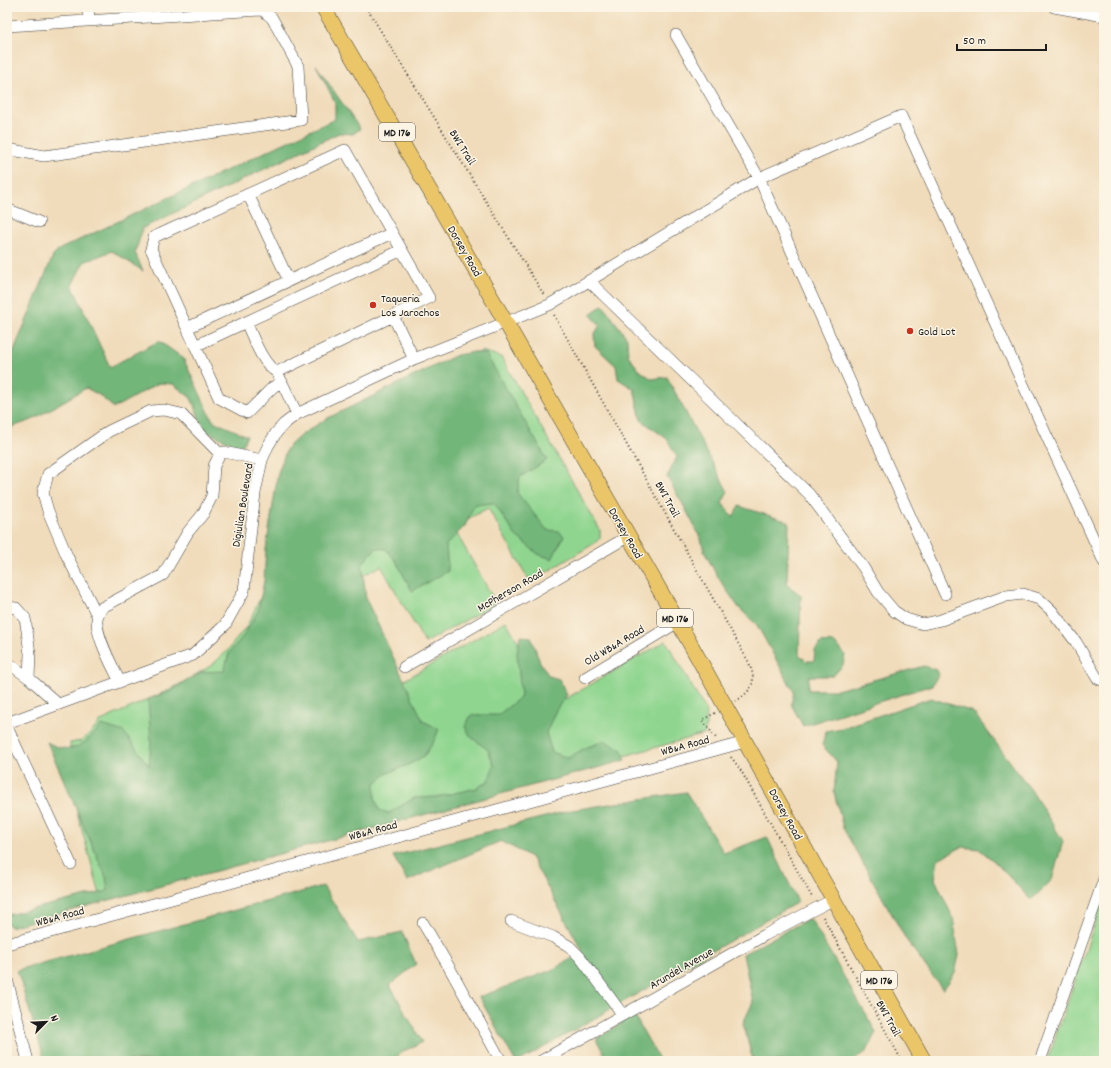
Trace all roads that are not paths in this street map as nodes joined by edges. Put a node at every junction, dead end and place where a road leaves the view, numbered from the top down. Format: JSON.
{"nodes":[{"id":1,"x":88,"y":7,"type":"edge"},
{"id":2,"x":323,"y":7,"type":"edge"},
{"id":3,"x":1054,"y":7,"type":"edge"},
{"id":4,"x":1104,"y":16,"type":"edge"},
{"id":5,"x":89,"y":21,"type":"junction"},
{"id":6,"x":7,"y":26,"type":"edge"},
{"id":7,"x":676,"y":35,"type":"dead end"},
{"id":8,"x":7,"y":149,"type":"edge"},
{"id":9,"x":759,"y":178,"type":"junction"},
{"id":10,"x":248,"y":194,"type":"junction"},
{"id":11,"x":7,"y":209,"type":"edge"},
{"id":12,"x":38,"y":222,"type":"dead end"},
{"id":13,"x":392,"y":233,"type":"junction"},
{"id":14,"x":402,"y":250,"type":"junction"},
{"id":15,"x":289,"y":281,"type":"junction"},
{"id":16,"x":589,"y":281,"type":"junction"},
{"id":17,"x":233,"y":307,"type":"junction"},
{"id":18,"x":393,"y":316,"type":"junction"},
{"id":19,"x":243,"y":323,"type":"junction"},
{"id":20,"x":506,"y":323,"type":"junction"},
{"id":21,"x":187,"y":328,"type":"junction"},
{"id":22,"x":195,"y":346,"type":"junction"},
{"id":23,"x":414,"y":359,"type":"junction"},
{"id":24,"x":279,"y":377,"type":"junction"},
{"id":25,"x":297,"y":414,"type":"junction"},
{"id":26,"x":220,"y":454,"type":"junction"},
{"id":27,"x":262,"y":460,"type":"junction"},
{"id":28,"x":629,"y":536,"type":"junction"},
{"id":29,"x":1104,"y":562,"type":"edge"},
{"id":30,"x":945,"y":594,"type":"dead end"},
{"id":31,"x":7,"y":607,"type":"edge"},
{"id":32,"x":97,"y":615,"type":"junction"},
{"id":33,"x":678,"y":622,"type":"junction"},
{"id":34,"x":7,"y":662,"type":"edge"},
{"id":35,"x":404,"y":667,"type":"dead end"},
{"id":36,"x":29,"y":678,"type":"junction"},
{"id":37,"x":584,"y":678,"type":"dead end"},
{"id":38,"x":1104,"y":681,"type":"edge"},
{"id":39,"x":120,"y":682,"type":"junction"},
{"id":40,"x":58,"y":704,"type":"junction"},
{"id":41,"x":7,"y":723,"type":"edge"},
{"id":42,"x":7,"y":727,"type":"edge"},
{"id":43,"x":745,"y":742,"type":"junction"},
{"id":44,"x":71,"y":864,"type":"dead end"},
{"id":45,"x":1104,"y":879,"type":"edge"},
{"id":46,"x":834,"y":899,"type":"junction"},
{"id":47,"x":510,"y":921,"type":"dead end"},
{"id":48,"x":423,"y":923,"type":"dead end"},
{"id":49,"x":7,"y":944,"type":"edge"},
{"id":50,"x":7,"y":979,"type":"edge"},
{"id":51,"x":623,"y":1015,"type":"junction"},
{"id":52,"x":28,"y":1061,"type":"edge"},
{"id":53,"x":501,"y":1061,"type":"edge"},
{"id":54,"x":541,"y":1061,"type":"edge"},
{"id":55,"x":924,"y":1061,"type":"edge"},
{"id":56,"x":1040,"y":1061,"type":"edge"}],
"edges":[{"from":1,"to":5,"type":"street"},
{"from":2,"to":20,"type":"main road","name":"Dorsey Road","number":"MD 176"},
{"from":3,"to":4,"type":"street"},
{"from":5,"to":6,"type":"street"},
{"from":5,"to":8,"type":"street"},
{"from":7,"to":9,"type":"street"},
{"from":9,"to":16,"type":"street","name":"Digiulian Boulevard"},
{"from":9,"to":29,"type":"street","name":"Digiulian Boulevard"},
{"from":9,"to":30,"type":"street"},
{"from":10,"to":13,"type":"street"},
{"from":10,"to":15,"type":"street"},
{"from":10,"to":21,"type":"street"},
{"from":11,"to":12,"type":"street"},
{"from":13,"to":14,"type":"street"},
{"from":13,"to":15,"type":"street"},
{"from":14,"to":18,"type":"street"},
{"from":14,"to":19,"type":"street"},
{"from":15,"to":17,"type":"street"},
{"from":16,"to":20,"type":"street","name":"Digiulian Boulevard"},
{"from":16,"to":38,"type":"street"},
{"from":17,"to":19,"type":"street"},
{"from":17,"to":21,"type":"street"},
{"from":18,"to":23,"type":"street"},
{"from":18,"to":24,"type":"street"},
{"from":19,"to":22,"type":"street"},
{"from":19,"to":24,"type":"street"},
{"from":20,"to":23,"type":"street","name":"Digiulian Boulevard"},
{"from":20,"to":28,"type":"main road","name":"Dorsey Road","number":"MD 176"},
{"from":21,"to":22,"type":"street"},
{"from":22,"to":24,"type":"street"},
{"from":23,"to":25,"type":"street","name":"Digiulian Boulevard"},
{"from":24,"to":25,"type":"street"},
{"from":25,"to":27,"type":"street","name":"Digiulian Boulevard"},
{"from":26,"to":27,"type":"street"},
{"from":26,"to":32,"type":"street"},
{"from":26,"to":32,"type":"street"},
{"from":27,"to":39,"type":"street","name":"Digiulian Boulevard"},
{"from":28,"to":33,"type":"main road","name":"Dorsey Road","number":"MD 176"},
{"from":28,"to":35,"type":"street","name":"McPherson Road"},
{"from":31,"to":36,"type":"street"},
{"from":32,"to":39,"type":"street"},
{"from":33,"to":37,"type":"street","name":"Old WB&A Road"},
{"from":33,"to":43,"type":"main road","name":"Dorsey Road","number":"MD 176"},
{"from":34,"to":36,"type":"street"},
{"from":36,"to":40,"type":"street"},
{"from":39,"to":40,"type":"street","name":"Digiulian Boulevard"},
{"from":40,"to":41,"type":"street","name":"Digiulian Boulevard"},
{"from":42,"to":44,"type":"street"},
{"from":43,"to":46,"type":"main road","name":"Dorsey Road","number":"MD 176"},
{"from":43,"to":49,"type":"street","name":"WB&A Road"},
{"from":45,"to":56,"type":"street"},
{"from":46,"to":51,"type":"street","name":"Arundel Avenue"},
{"from":46,"to":55,"type":"main road","name":"Dorsey Road","number":"MD 176"},
{"from":47,"to":51,"type":"street"},
{"from":48,"to":53,"type":"street"},
{"from":50,"to":52,"type":"street"},
{"from":51,"to":54,"type":"street","name":"Arundel Avenue"}]}
